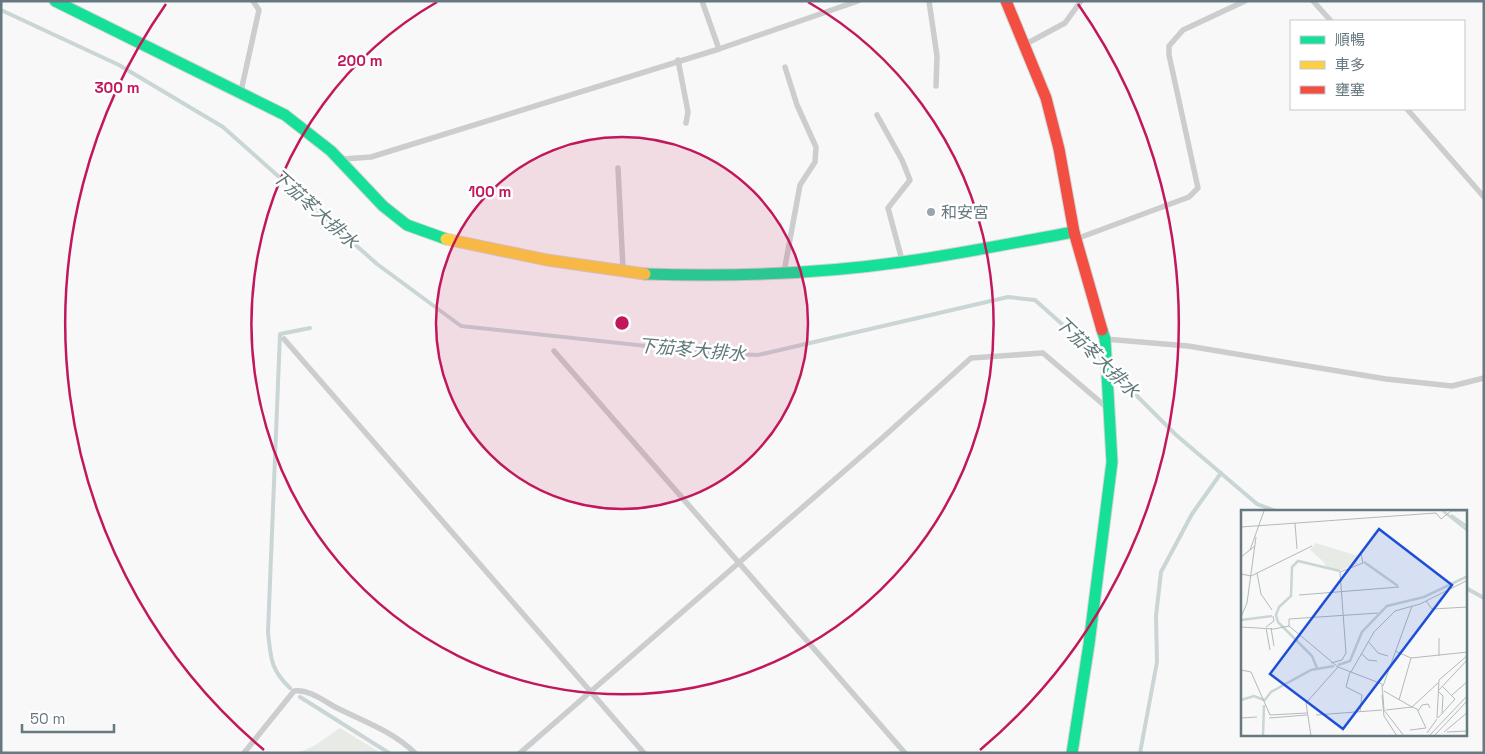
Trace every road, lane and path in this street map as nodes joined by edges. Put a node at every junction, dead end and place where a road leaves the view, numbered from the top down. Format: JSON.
{"nodes":[{"id":1,"x":55,"y":1,"type":"edge"},
{"id":2,"x":253,"y":1,"type":"edge"},
{"id":3,"x":702,"y":1,"type":"edge"},
{"id":4,"x":858,"y":1,"type":"edge"},
{"id":5,"x":929,"y":1,"type":"edge"},
{"id":6,"x":1006,"y":1,"type":"edge"},
{"id":7,"x":1081,"y":1,"type":"edge"},
{"id":8,"x":1245,"y":1,"type":"edge"},
{"id":9,"x":1313,"y":1,"type":"edge"},
{"id":10,"x":1330,"y":20,"type":"edge"},
{"id":11,"x":1024,"y":45,"type":"junction"},
{"id":12,"x":719,"y":49,"type":"junction"},
{"id":13,"x":678,"y":60,"type":"junction"},
{"id":14,"x":785,"y":67,"type":"dead end"},
{"id":15,"x":936,"y":86,"type":"dead end"},
{"id":16,"x":240,"y":93,"type":"junction"},
{"id":17,"x":1408,"y":110,"type":"edge"},
{"id":18,"x":877,"y":115,"type":"dead end"},
{"id":19,"x":686,"y":123,"type":"dead end"},
{"id":20,"x":338,"y":159,"type":"junction"},
{"id":21,"x":618,"y":168,"type":"dead end"},
{"id":22,"x":1484,"y":197,"type":"edge"},
{"id":23,"x":1075,"y":236,"type":"junction"},
{"id":24,"x":902,"y":262,"type":"junction"},
{"id":25,"x":623,"y":271,"type":"junction"},
{"id":26,"x":784,"y":274,"type":"junction"},
{"id":27,"x":284,"y":339,"type":"dead end"},
{"id":28,"x":1105,"y":339,"type":"junction"},
{"id":29,"x":554,"y":351,"type":"dead end"},
{"id":30,"x":1484,"y":378,"type":"edge"},
{"id":31,"x":1111,"y":410,"type":"junction"},
{"id":32,"x":739,"y":562,"type":"junction"},
{"id":33,"x":591,"y":692,"type":"junction"},
{"id":34,"x":244,"y":753,"type":"edge"},
{"id":35,"x":416,"y":753,"type":"edge"},
{"id":36,"x":520,"y":753,"type":"edge"},
{"id":37,"x":644,"y":753,"type":"edge"},
{"id":38,"x":905,"y":753,"type":"edge"},
{"id":39,"x":1072,"y":753,"type":"edge"}],
"edges":[{"from":1,"to":16,"type":"street"},
{"from":2,"to":16,"type":"lane"},
{"from":3,"to":12,"type":"lane"},
{"from":4,"to":12,"type":"lane"},
{"from":5,"to":15,"type":"lane"},
{"from":6,"to":11,"type":"street"},
{"from":7,"to":11,"type":"lane"},
{"from":8,"to":23,"type":"lane"},
{"from":9,"to":10,"type":"lane"},
{"from":11,"to":23,"type":"street"},
{"from":12,"to":13,"type":"lane"},
{"from":13,"to":19,"type":"lane"},
{"from":13,"to":20,"type":"lane"},
{"from":14,"to":26,"type":"lane"},
{"from":16,"to":20,"type":"street"},
{"from":17,"to":22,"type":"lane"},
{"from":18,"to":24,"type":"lane"},
{"from":20,"to":25,"type":"street"},
{"from":21,"to":25,"type":"lane"},
{"from":23,"to":24,"type":"street"},
{"from":23,"to":28,"type":"street"},
{"from":24,"to":26,"type":"street"},
{"from":25,"to":26,"type":"street"},
{"from":27,"to":33,"type":"lane"},
{"from":28,"to":30,"type":"lane"},
{"from":28,"to":31,"type":"street"},
{"from":29,"to":32,"type":"lane"},
{"from":31,"to":32,"type":"lane"},
{"from":31,"to":39,"type":"street"},
{"from":32,"to":33,"type":"lane"},
{"from":32,"to":38,"type":"lane"},
{"from":33,"to":36,"type":"lane"},
{"from":33,"to":37,"type":"lane"},
{"from":34,"to":35,"type":"lane"}]}
